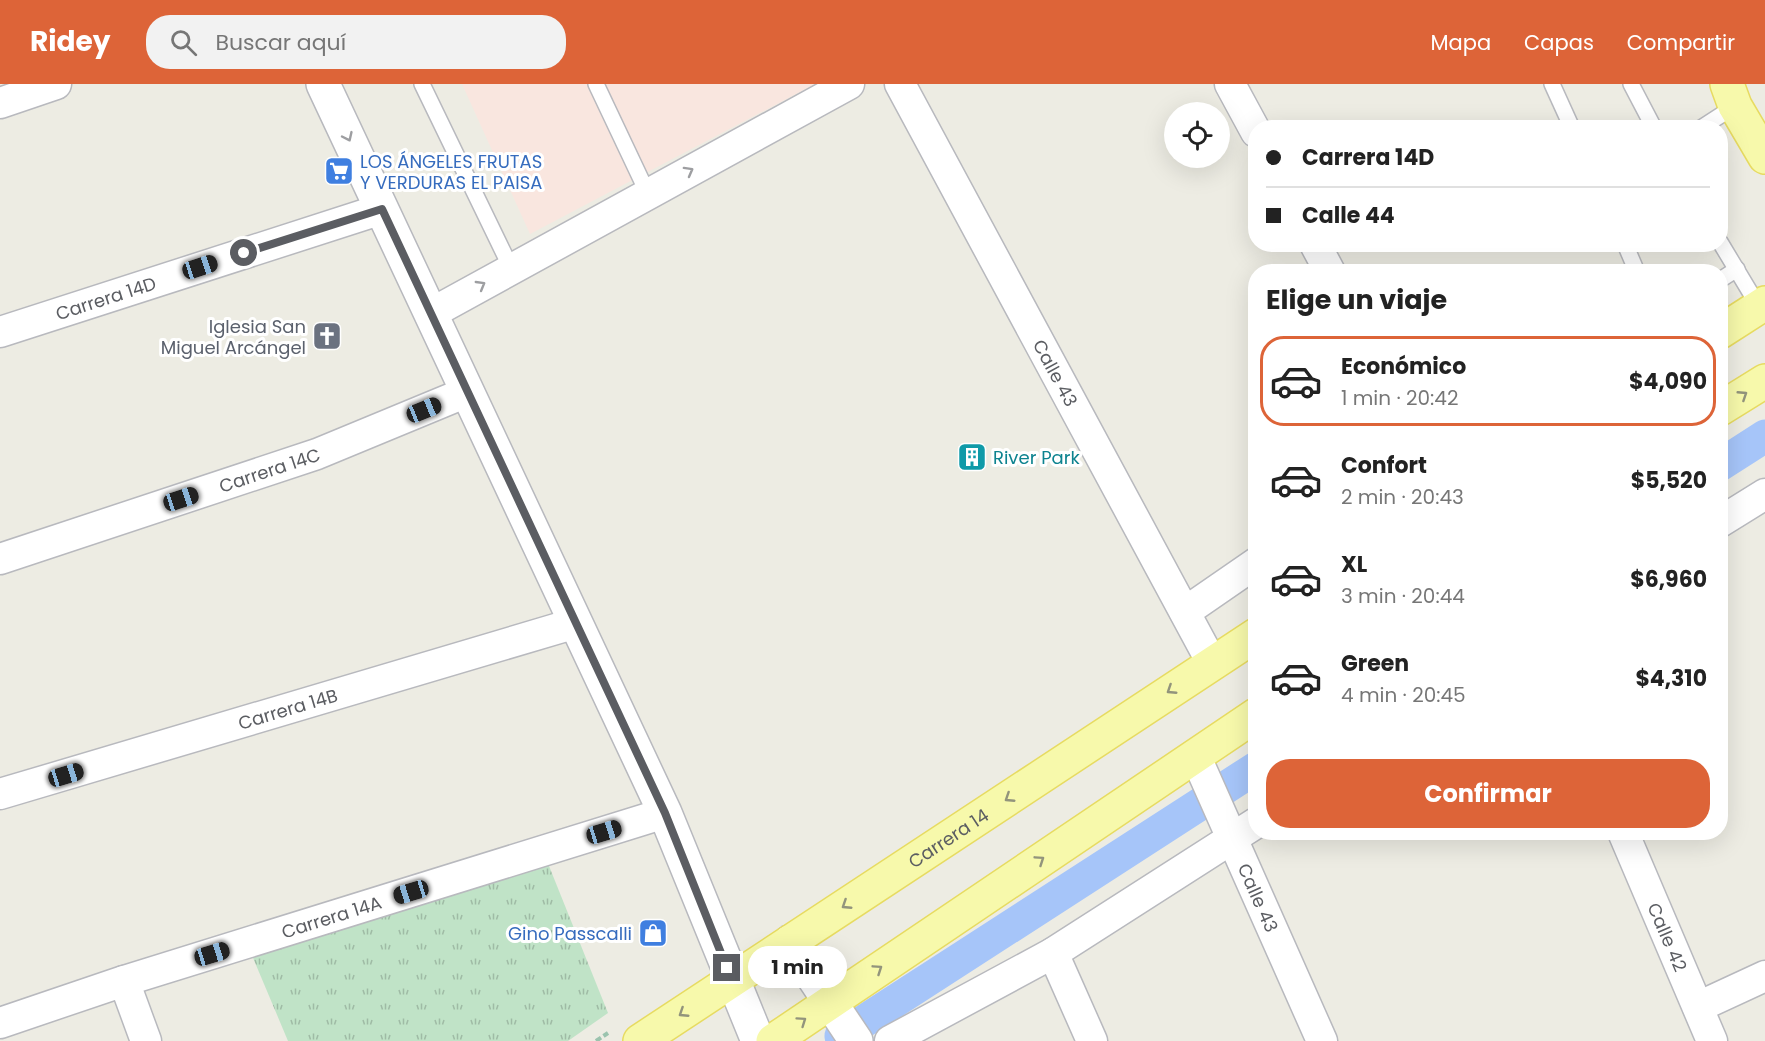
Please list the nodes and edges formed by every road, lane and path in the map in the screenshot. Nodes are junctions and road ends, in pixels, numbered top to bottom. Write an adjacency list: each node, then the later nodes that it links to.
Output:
1 (322, 84): 18 (street, one-way to 18)
2 (422, 84): 20 (lane)
3 (596, 84): 17 (lane)
4 (849, 84): 17 (street, one-way to 4)
5 (900, 84): 34 (street, Calle 43)
6 (1230, 84): 12 (street)
7 (1552, 84): 13 (lane)
8 (1631, 84): 14 (lane)
9 (49, 85): 11 (street)
10 (1731, 95): 15 (lane); 16 (main road)
11 (0, 103)
12 (1250, 120)
13 (1568, 120)
14 (1650, 120)
15 (1708, 120)
16 (1765, 157)
17 (648, 194): 20 (street)
18 (382, 209): 24 (street); 26 (street, Carrera 14D)
19 (1726, 252): 21 (lane)
20 (511, 268): 24 (street, one-way to 20)
21 (1737, 269): 22 (lane); 23 (lane)
22 (1728, 275)
23 (1762, 305): 25 (main road)
24 (430, 314): 28 (street)
25 (1728, 327)
26 (0, 332)
27 (1765, 381): 29 (main road, one-way to 27)
28 (467, 392): 32 (street, Carrera 14C); 35 (street)
29 (1728, 404)
30 (1765, 494): 31 (street)
31 (1728, 517)
32 (0, 560)
33 (1248, 569): 34 (street)
34 (1185, 612): 37 (street, Calle 43)
35 (576, 623): 40 (street, Carrera 14B); 41 (street)
36 (1248, 640): 37 (main road, Carrera 14)
37 (1212, 663): 44 (main road, Carrera 14, one-way to 44)
38 (1248, 722): 39 (main road)
39 (1199, 765): 42 (street, Calle 43); 51 (main road, one-way to 39)
40 (0, 794)
41 (665, 813): 47 (street, Carrera 14A); 48 (street)
42 (1236, 826): 45 (street); 58 (street, Calle 43)
43 (1626, 840): 49 (street, Calle 42)
44 (790, 942): 48 (main road, Carrera 14); 51 (street)
45 (1053, 953): 56 (street); 57 (street)
46 (1765, 976): 49 (street)
47 (124, 981): 50 (street, Carrera 14A); 52 (street)
48 (732, 981): 53 (main road, Carrera 14, one-way to 53); 54 (street)
49 (1698, 1007): 59 (street, Calle 42)
50 (0, 1023)
51 (847, 1027): 55 (main road, one-way to 51)
52 (147, 1041)
53 (640, 1041)
54 (758, 1041)
55 (773, 1041)
56 (890, 1041)
57 (1092, 1041)
58 (1322, 1041)
59 (1712, 1041)

